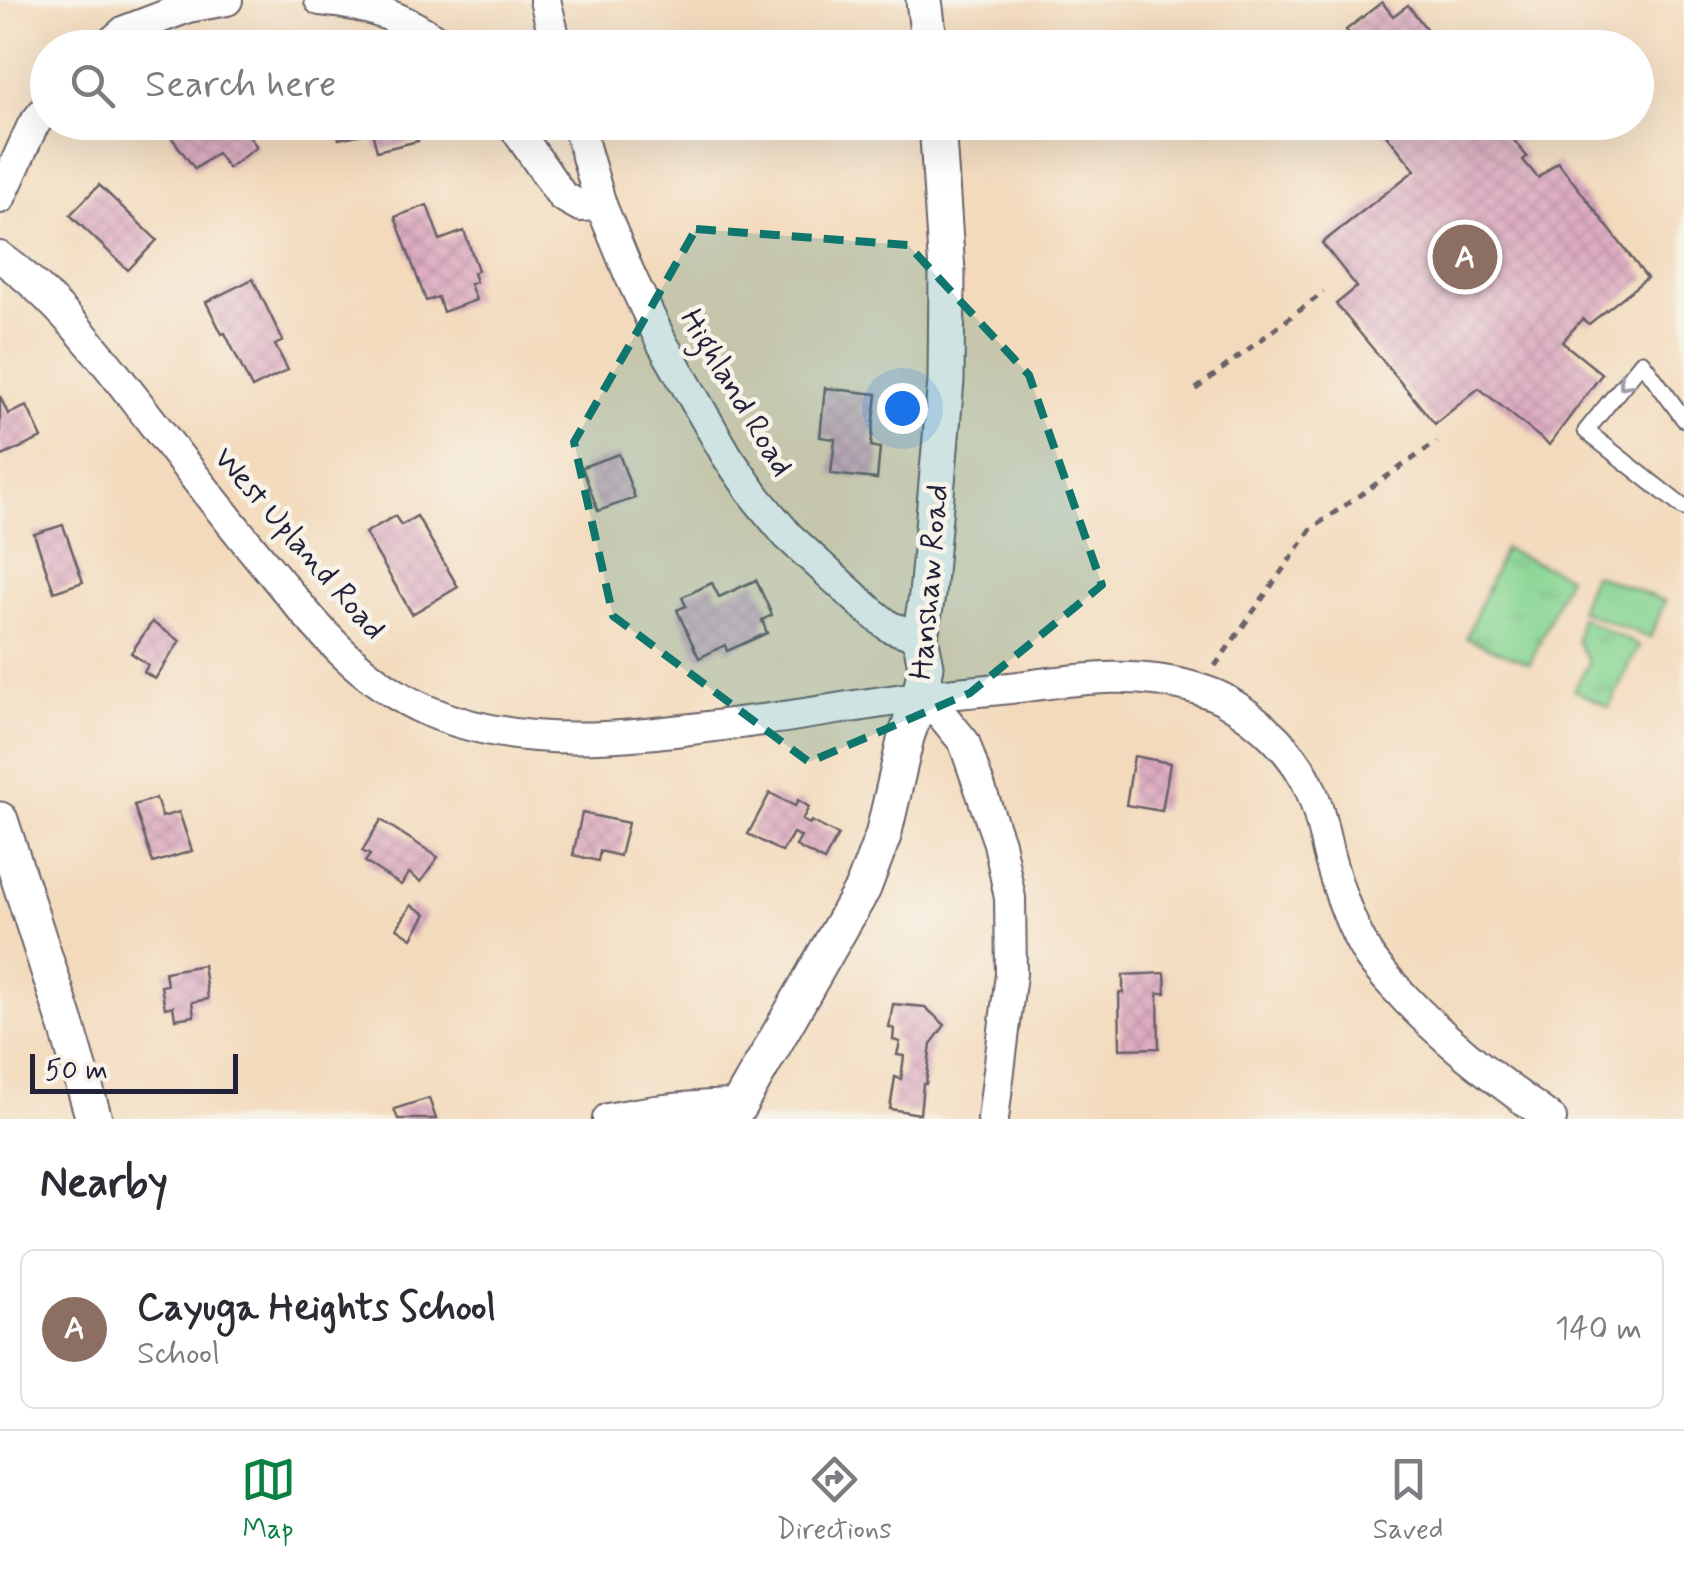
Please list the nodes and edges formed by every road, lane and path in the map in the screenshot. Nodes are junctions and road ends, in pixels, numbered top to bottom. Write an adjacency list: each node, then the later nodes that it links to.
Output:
1 (146, 0): 6 (street)
2 (227, 0): 7 (street)
3 (320, 0): 8 (street)
4 (545, 0): 9 (street)
5 (924, 0): 10 (street)
6 (122, 30)
7 (136, 30)
8 (420, 30)
9 (552, 30)
10 (928, 30)
11 (30, 131): 15 (street)
12 (523, 140): 16 (street)
13 (582, 140): 16 (street, Highland Road)
14 (938, 140): 23 (street, Hanshaw Road)
15 (0, 198)
16 (601, 205): 23 (street, Highland Road)
17 (0, 258): 25 (street, West Upland Road)
18 (1324, 292): 19 (path)
19 (1196, 388)
20 (1684, 419): 22 (lane, one-way to 22)
21 (1437, 442): 24 (path)
22 (1684, 508)
23 (920, 637): 25 (street, Hanshaw Road)
24 (1215, 666)
25 (920, 697): 27 (street, Hanshaw Road); 30 (street); 31 (street, West Upland Road)
26 (0, 820): 28 (street)
27 (734, 1112): 29 (street)
28 (94, 1119)
29 (608, 1119)
30 (994, 1119)
31 (1551, 1119)

